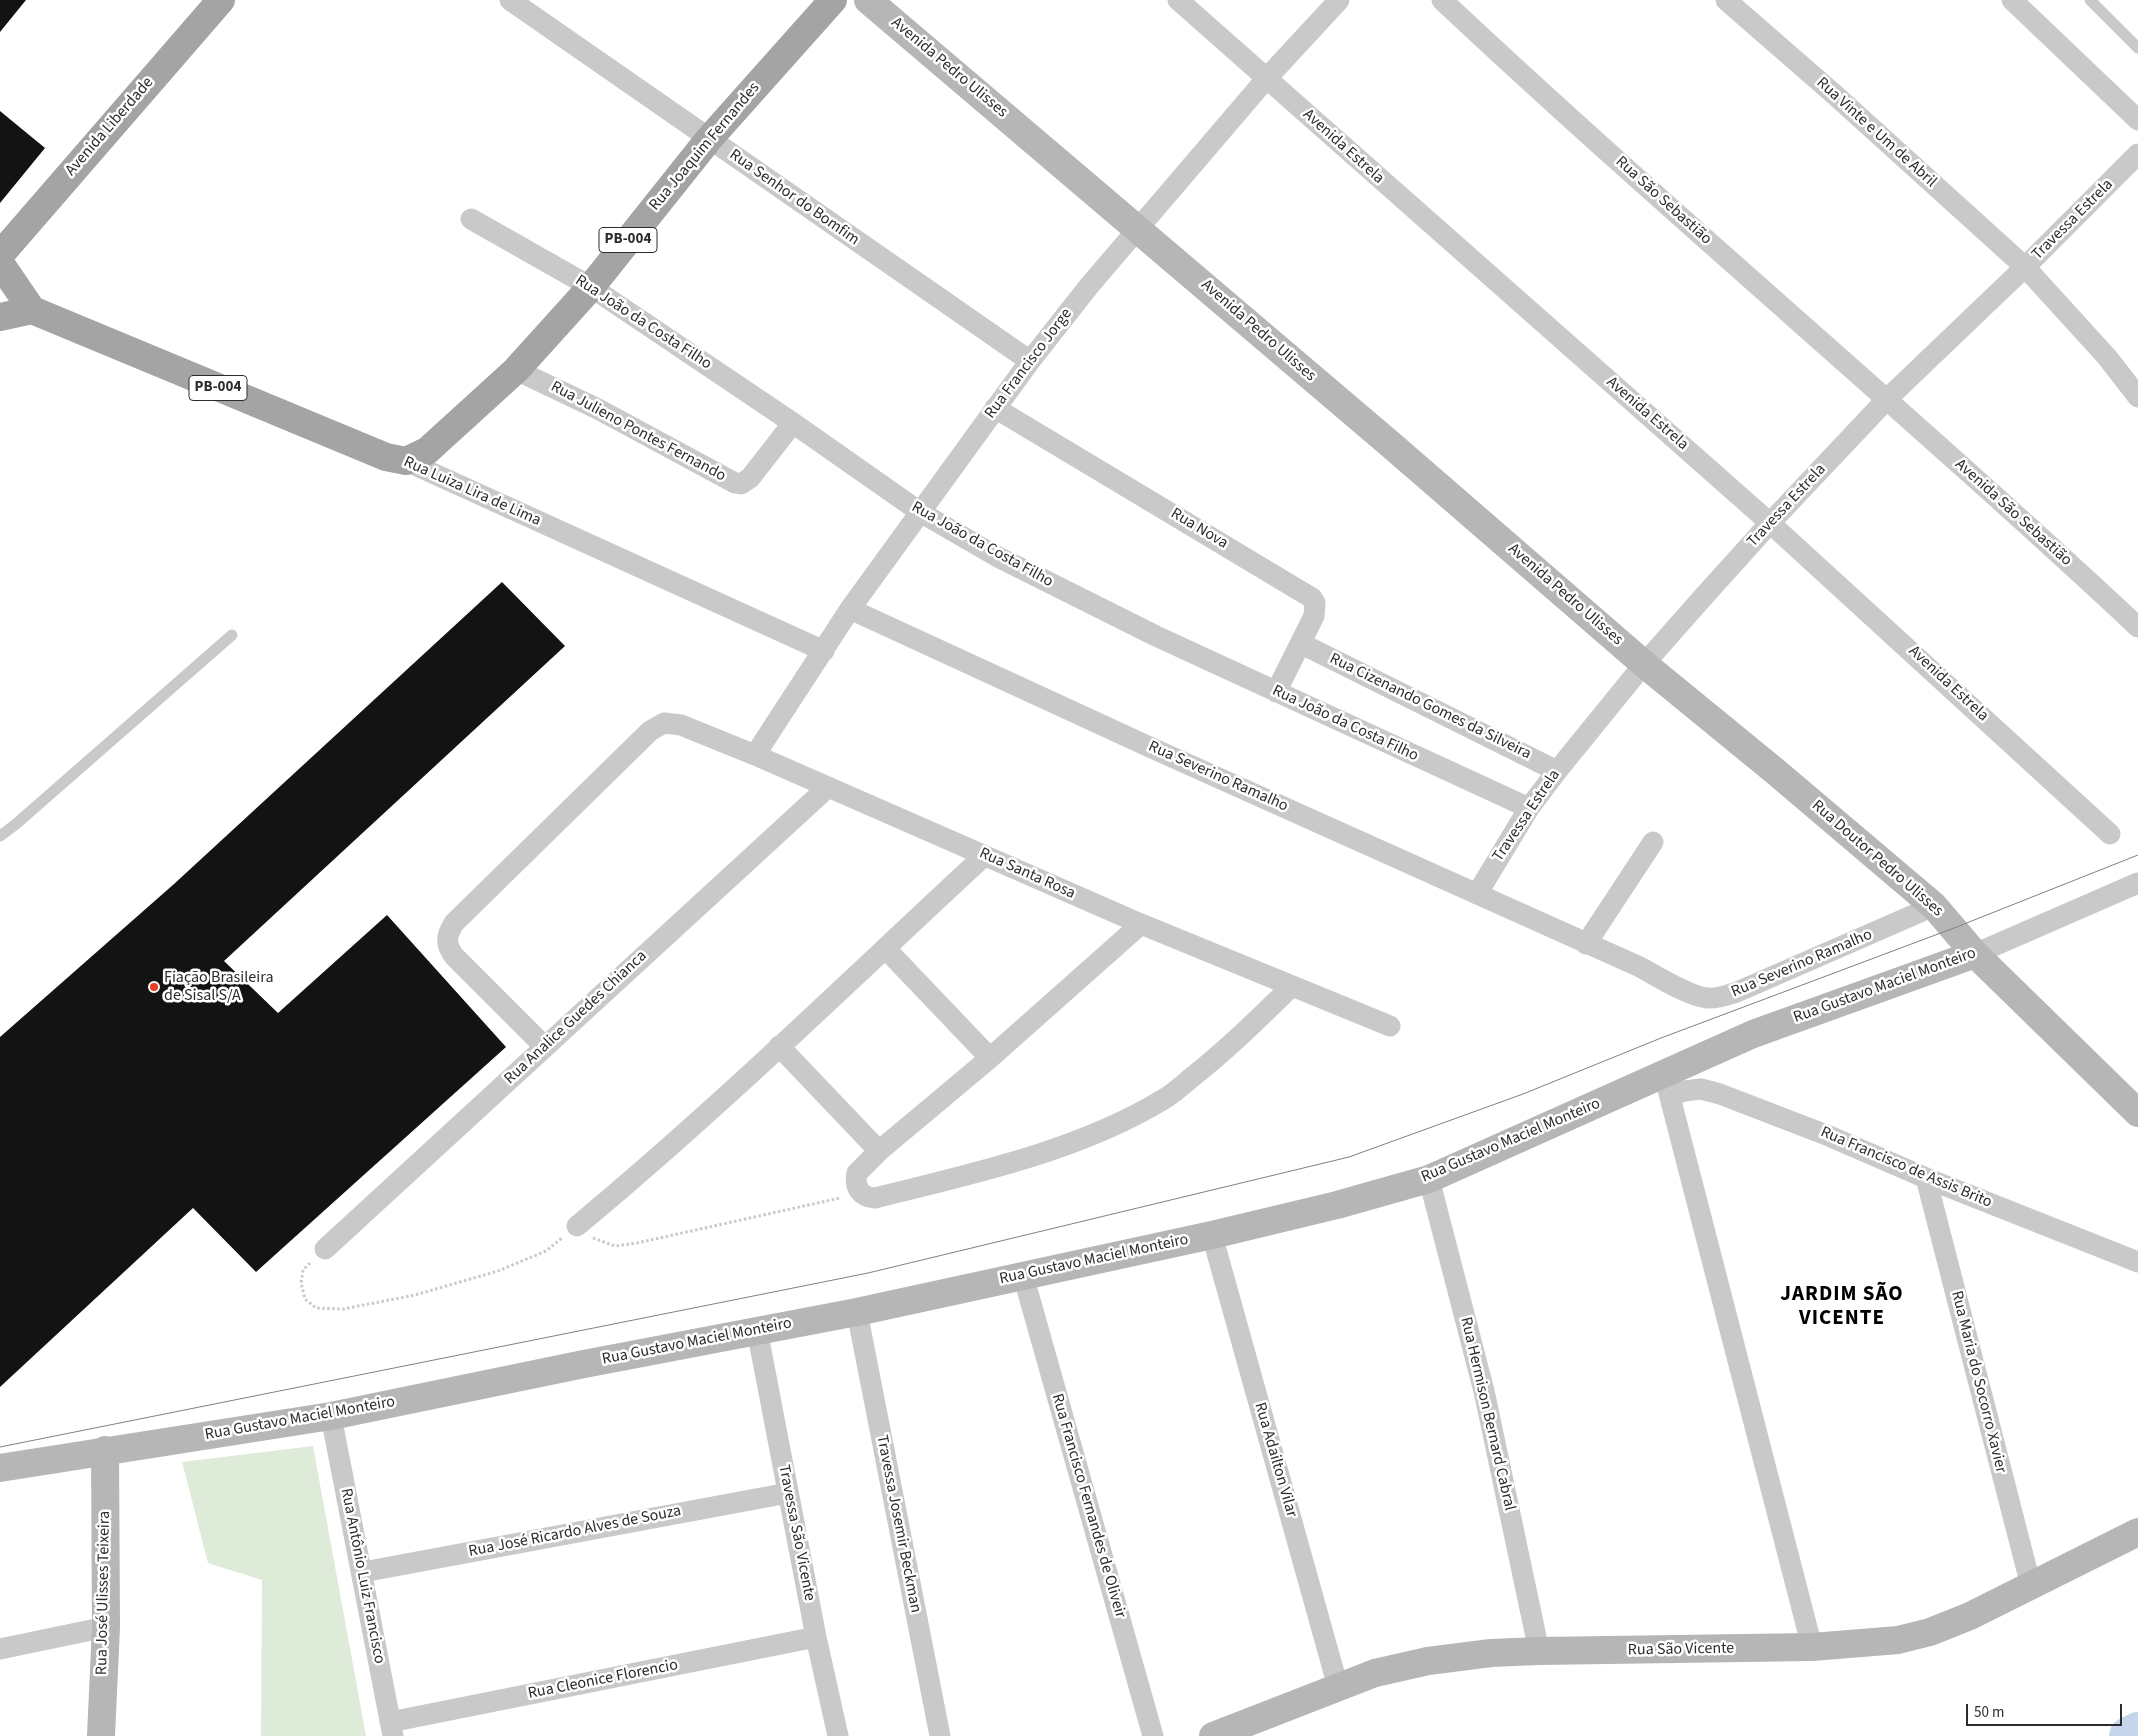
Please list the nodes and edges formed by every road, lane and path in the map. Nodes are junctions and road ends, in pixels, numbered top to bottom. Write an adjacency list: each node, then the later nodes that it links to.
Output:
1 (221, 0): 18 (main road, Avenida Liberdade)
2 (510, 0): 14 (street, Rua Senhor do Bomfim)
3 (833, 0): 14 (main road, Rua Joaquim Fernandes / PB-004)
4 (868, 0): 17 (street, Avenida Pedro Ulisses)
5 (1178, 0): 12 (street, Avenida Estrela)
6 (1339, 0): 12 (street, Rua Francisco Jorge)
7 (1442, 0): 27 (street, Rua São Sebastião)
8 (1726, 0): 20 (street, Rua Vinte e Um de Abril)
9 (2012, 0): 13 (street)
10 (2090, 0): 11 (lane)
11 (2138, 48)
12 (1266, 79): 17 (street, Rua Francisco Jorge); 32 (street, Avenida Estrela)
13 (2138, 120)
14 (708, 139): 21 (main road, Rua Joaquim Fernandes / PB-004); 24 (street, Rua Senhor do Bomfim)
15 (2138, 154): 20 (street, Travessa Estrela)
16 (470, 219): 21 (street, Rua João da Costa Filho)
17 (1138, 229): 24 (street, Rua Francisco Jorge); 38 (street, Avenida Pedro Ulisses)
18 (0, 255)
19 (0, 263): 22 (main road)
20 (2025, 267): 26 (street, Rua Vinte e Um de Abril); 27 (street, Travessa Estrela)
21 (591, 287): 25 (main road, Rua Joaquim Fernandes / PB-004); 29 (street, Rua João da Costa Filho)
22 (32, 310): 23 (main road); 30 (main road, Rua Luiza Lira de Lima / PB-004)
23 (0, 317)
24 (1030, 361): 28 (street, Rua Francisco Jorge)
25 (516, 370): 29 (street, Rua Julieno Pontes Fernando); 30 (main road, Rua Joaquim Fernandes / PB-004)
26 (2138, 397)
27 (1888, 399): 32 (street, Travessa Estrela); 34 (street, Avenida São Sebastião)
28 (995, 408): 31 (street, Rua Francisco Jorge); 36 (street, Rua Nova)
29 (793, 423): 31 (street, Rua João da Costa Filho)
30 (406, 461): 37 (street, Rua Luiza Lira de Lima)
31 (920, 512): 33 (street, Rua Francisco Jorge); 39 (street, Rua João da Costa Filho)
32 (1770, 523): 38 (street, Travessa Estrela); 44 (street, Avenida Estrela)
33 (850, 609): 37 (street, Rua Francisco Jorge); 49 (street, Rua Severino Ramalho)
34 (2138, 627)
35 (232, 635): 45 (lane)
36 (1302, 644): 39 (street, Rua Nova); 41 (street, Rua Cizenando Gomes da Silveira)
37 (824, 651): 40 (street, Rua Francisco Jorge)
38 (1644, 664): 41 (street, Travessa Estrela); 50 (street, Rua Doutor Pedro Ulisses)
39 (1276, 692): 43 (street, Rua João da Costa Filho)
40 (756, 755): 42 (street, Rua Santa Rosa); 57 (street, Rua Santa Rosa)
41 (1557, 770): 43 (street, Travessa Estrela)
42 (828, 788): 47 (street, Rua Santa Rosa); 57 (street, Rua Analice Guedes Chianca)
43 (1529, 808): 49 (street, Travessa Estrela)
44 (2110, 834)
45 (0, 836)
46 (1654, 842): 52 (street)
47 (984, 856): 51 (street, Rua Santa Rosa); 53 (street)
48 (2138, 883): 54 (street, Rua Gustavo Maciel Monteiro)
49 (1477, 894): 52 (street, Rua Severino Ramalho)
50 (1934, 906): 52 (street, Rua Severino Ramalho); 54 (street, Rua Doutor Pedro Ulisses)
51 (1141, 924): 55 (street, Rua Santa Rosa); 59 (street)
52 (1586, 944)
53 (885, 948): 58 (street); 59 (street)
54 (1975, 954): 60 (street, Rua Gustavo Maciel Monteiro); 61 (street, Rua Doutor Pedro Ulisses)
55 (1292, 986): 56 (street, Rua Santa Rosa); 65 (street)
56 (1390, 1026)
57 (544, 1046): 68 (street, Rua Analice Guedes Chianca)
58 (779, 1046): 62 (street); 66 (street)
59 (990, 1058): 62 (street)
60 (1668, 1085): 63 (street, Rua Francisco de Assis Brito); 64 (street, Rua Gustavo Maciel Monteiro); 82 (street)
61 (2138, 1113)
62 (879, 1151): 65 (street)
63 (1926, 1178): 69 (street, Rua Francisco de Assis Brito); 79 (street, Rua Maria do Socorro Xavier)
64 (1429, 1179): 67 (street, Rua Gustavo Maciel Monteiro); 84 (street, Rua Hermison Bernard Cabral)
65 (860, 1193): 66 (path)
66 (577, 1226): 68 (path)
67 (1212, 1235): 70 (street, Rua Gustavo Maciel Monteiro); 85 (street, Rua Adailton Vilar)
68 (325, 1249)
69 (2138, 1262)
70 (1023, 1275): 71 (street, Rua Gustavo Maciel Monteiro); 90 (street, Rua Francisco Fernandes de Oliveir)
71 (857, 1312): 72 (street, Rua Gustavo Maciel Monteiro); 89 (street, Travessa Josemir Beckman)
72 (757, 1330): 73 (street, Rua Gustavo Maciel Monteiro); 76 (street, Travessa São Vicente)
73 (331, 1416): 74 (street, Rua Gustavo Maciel Monteiro); 78 (street, Rua Antônio Luiz Francisco)
74 (105, 1450): 75 (street, Rua Gustavo Maciel Monteiro); 80 (street, Rua José Ulisses Teixeira)
75 (0, 1468)
76 (788, 1492): 78 (street, Rua José Ricardo Alves de Souza); 81 (street, Travessa São Vicente)
77 (2138, 1532): 79 (street, Rua São Vicente)
78 (363, 1572): 86 (street, Rua Antônio Luiz Francisco)
79 (2031, 1586): 82 (street, Rua São Vicente)
80 (106, 1627): 83 (street); 87 (street, Rua José Ulisses Teixeira)
81 (816, 1637): 86 (street, Rua Cleonice Florencio); 88 (street, Travessa São Vicente)
82 (1812, 1647): 84 (street, Rua São Vicente)
83 (0, 1649)
84 (1539, 1651): 85 (street, Rua São Vicente)
85 (1338, 1687): 91 (street, Rua São Vicente)
86 (391, 1729)
87 (100, 1736)
88 (838, 1736)
89 (940, 1736)
90 (1153, 1736)
91 (1213, 1736)

